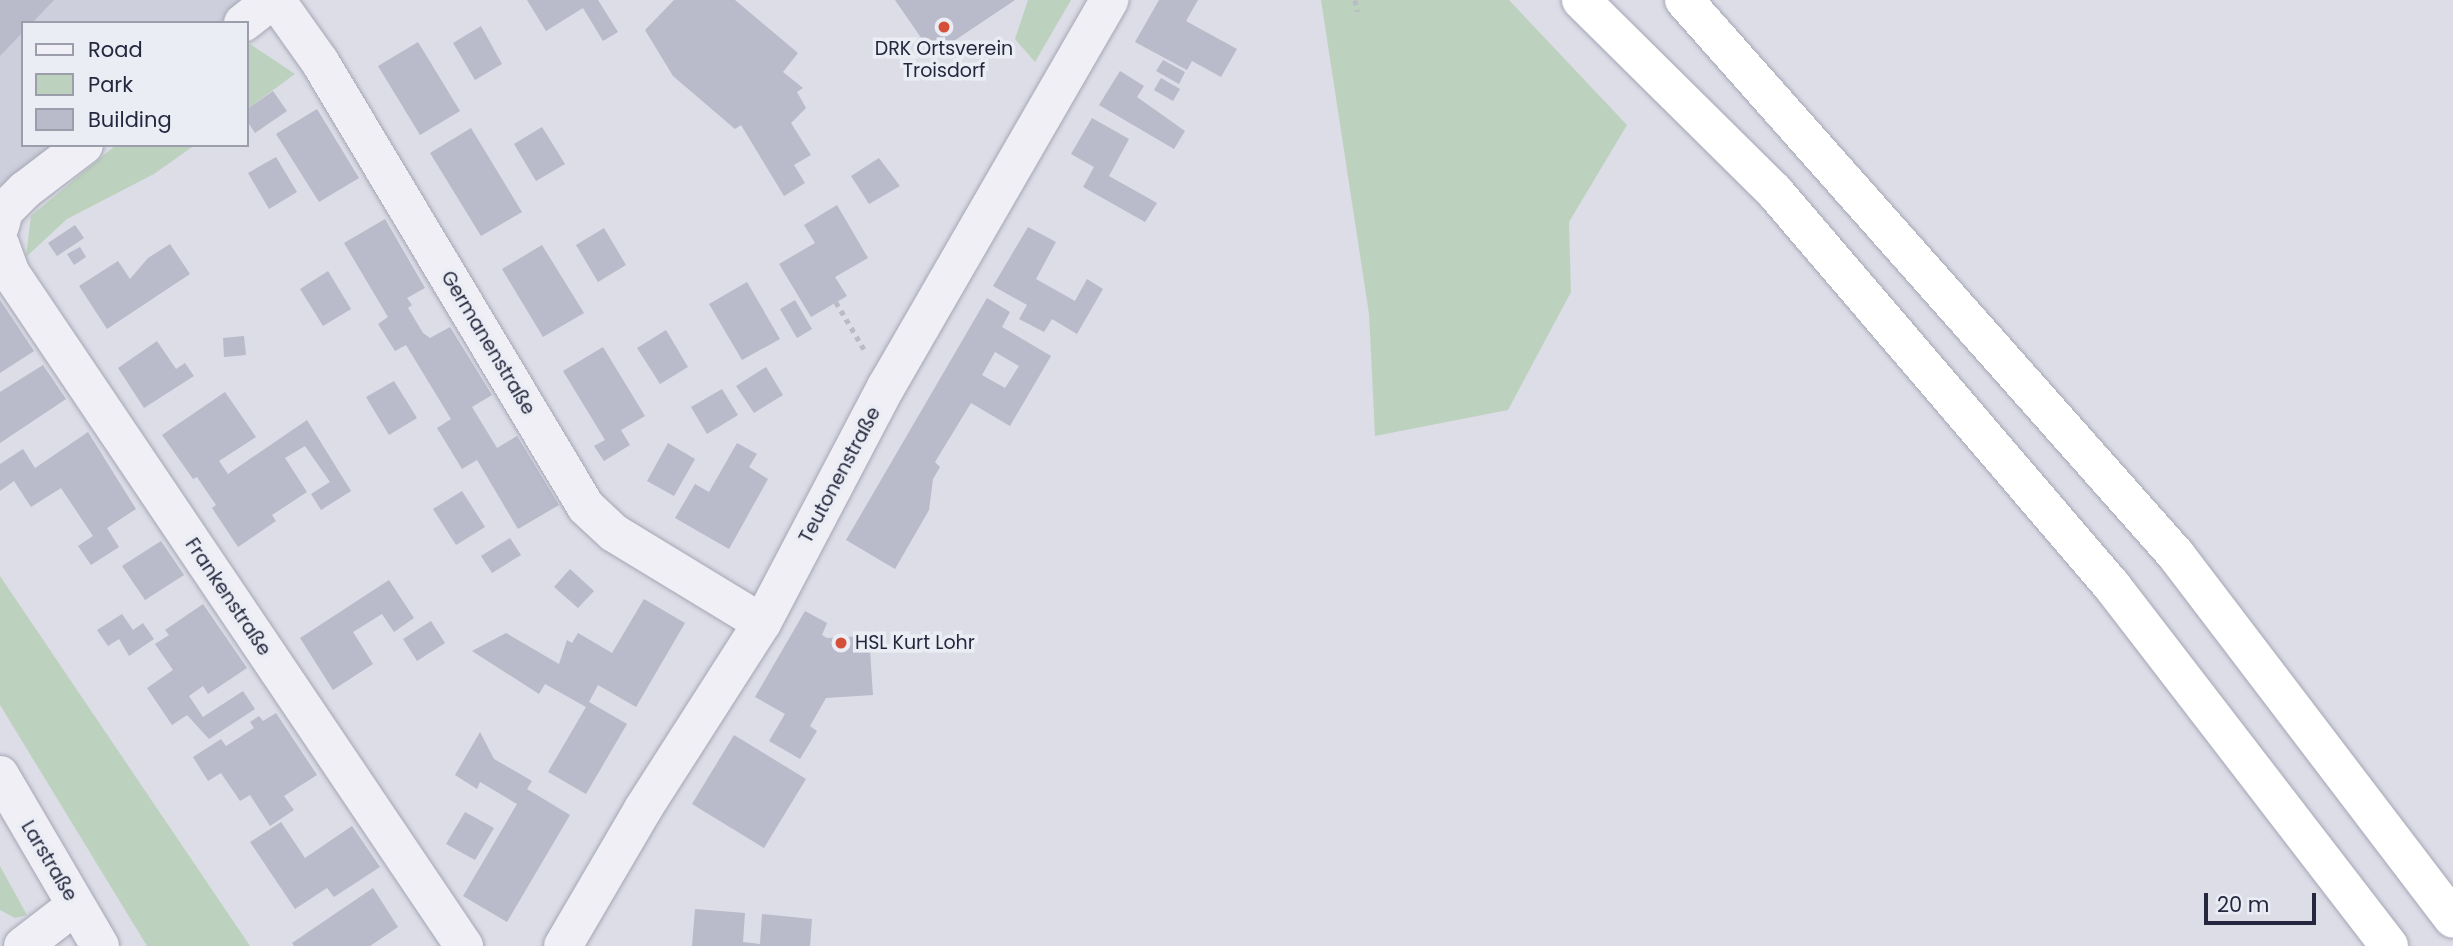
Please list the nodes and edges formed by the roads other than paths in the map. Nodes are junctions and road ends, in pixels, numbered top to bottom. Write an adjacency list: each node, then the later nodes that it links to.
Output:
1 (274, 0): 5 (street); 9 (street, Germanenstraße)
2 (1109, 0): 9 (street, Teutonenstraße)
3 (1581, 0): 18 (highway)
4 (1684, 0): 13 (highway)
5 (246, 21)
6 (81, 147): 7 (street)
7 (0, 226)
8 (0, 244): 16 (street, Frankenstraße)
9 (762, 623): 17 (street, Teutonenstraße)
10 (0, 775): 11 (street, Larstraße)
11 (10, 817): 12 (street, Larstraße)
12 (75, 906): 14 (street); 15 (street, Larstraße)
13 (2453, 918)
14 (23, 946)
15 (100, 946)
16 (464, 946)
17 (563, 946)
18 (2389, 946)

